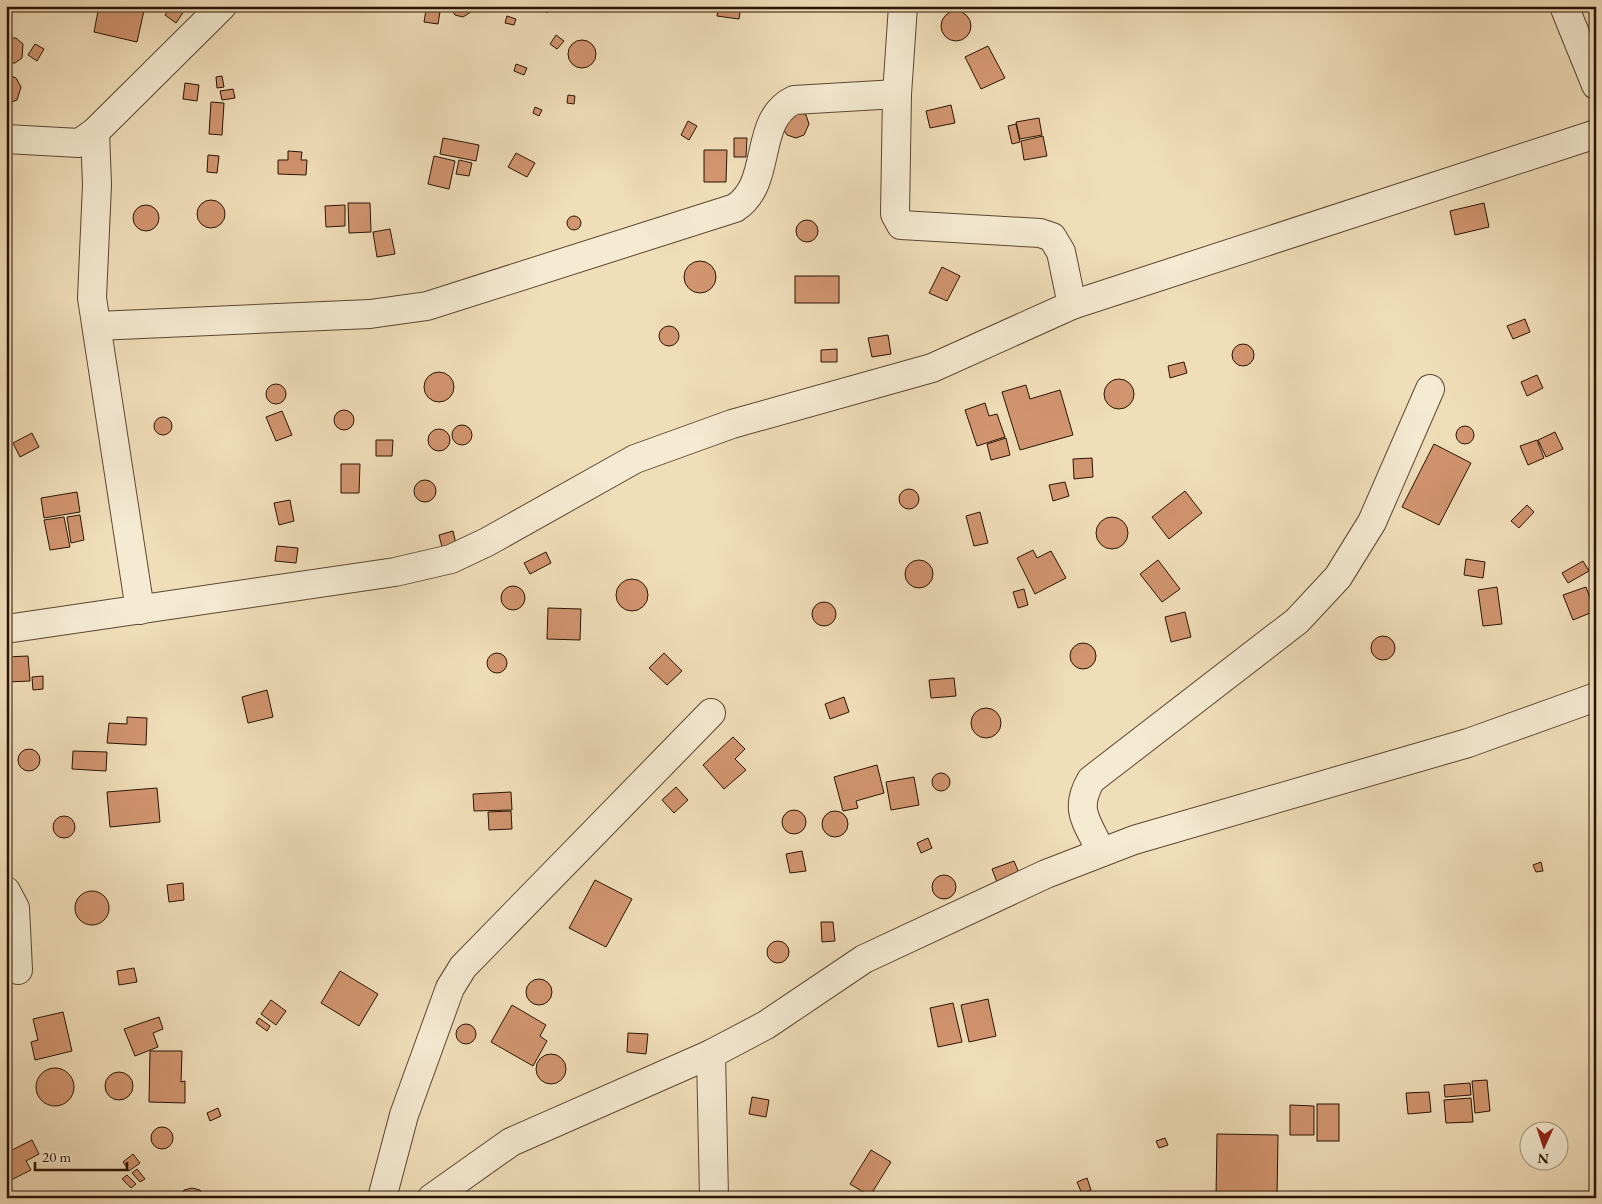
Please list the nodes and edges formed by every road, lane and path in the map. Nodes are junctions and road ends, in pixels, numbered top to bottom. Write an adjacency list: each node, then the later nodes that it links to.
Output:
1 (222, 6): 6 (street)
2 (903, 6): 5 (street)
3 (1564, 6): 4 (street)
4 (1596, 86)
5 (898, 94): 9 (street); 10 (street)
6 (95, 132): 8 (street); 10 (street)
7 (1596, 134): 9 (street)
8 (6, 140)
9 (1072, 305): 12 (street)
10 (98, 326): 12 (street)
11 (1430, 389): 16 (street)
12 (140, 610): 13 (street)
13 (6, 629)
14 (1596, 697): 16 (street)
15 (711, 713): 20 (street)
16 (1101, 852): 19 (street)
17 (6, 891): 18 (street)
18 (18, 970)
19 (710, 1054): 21 (street); 22 (street)
20 (382, 1198)
21 (432, 1198)
22 (714, 1198)

